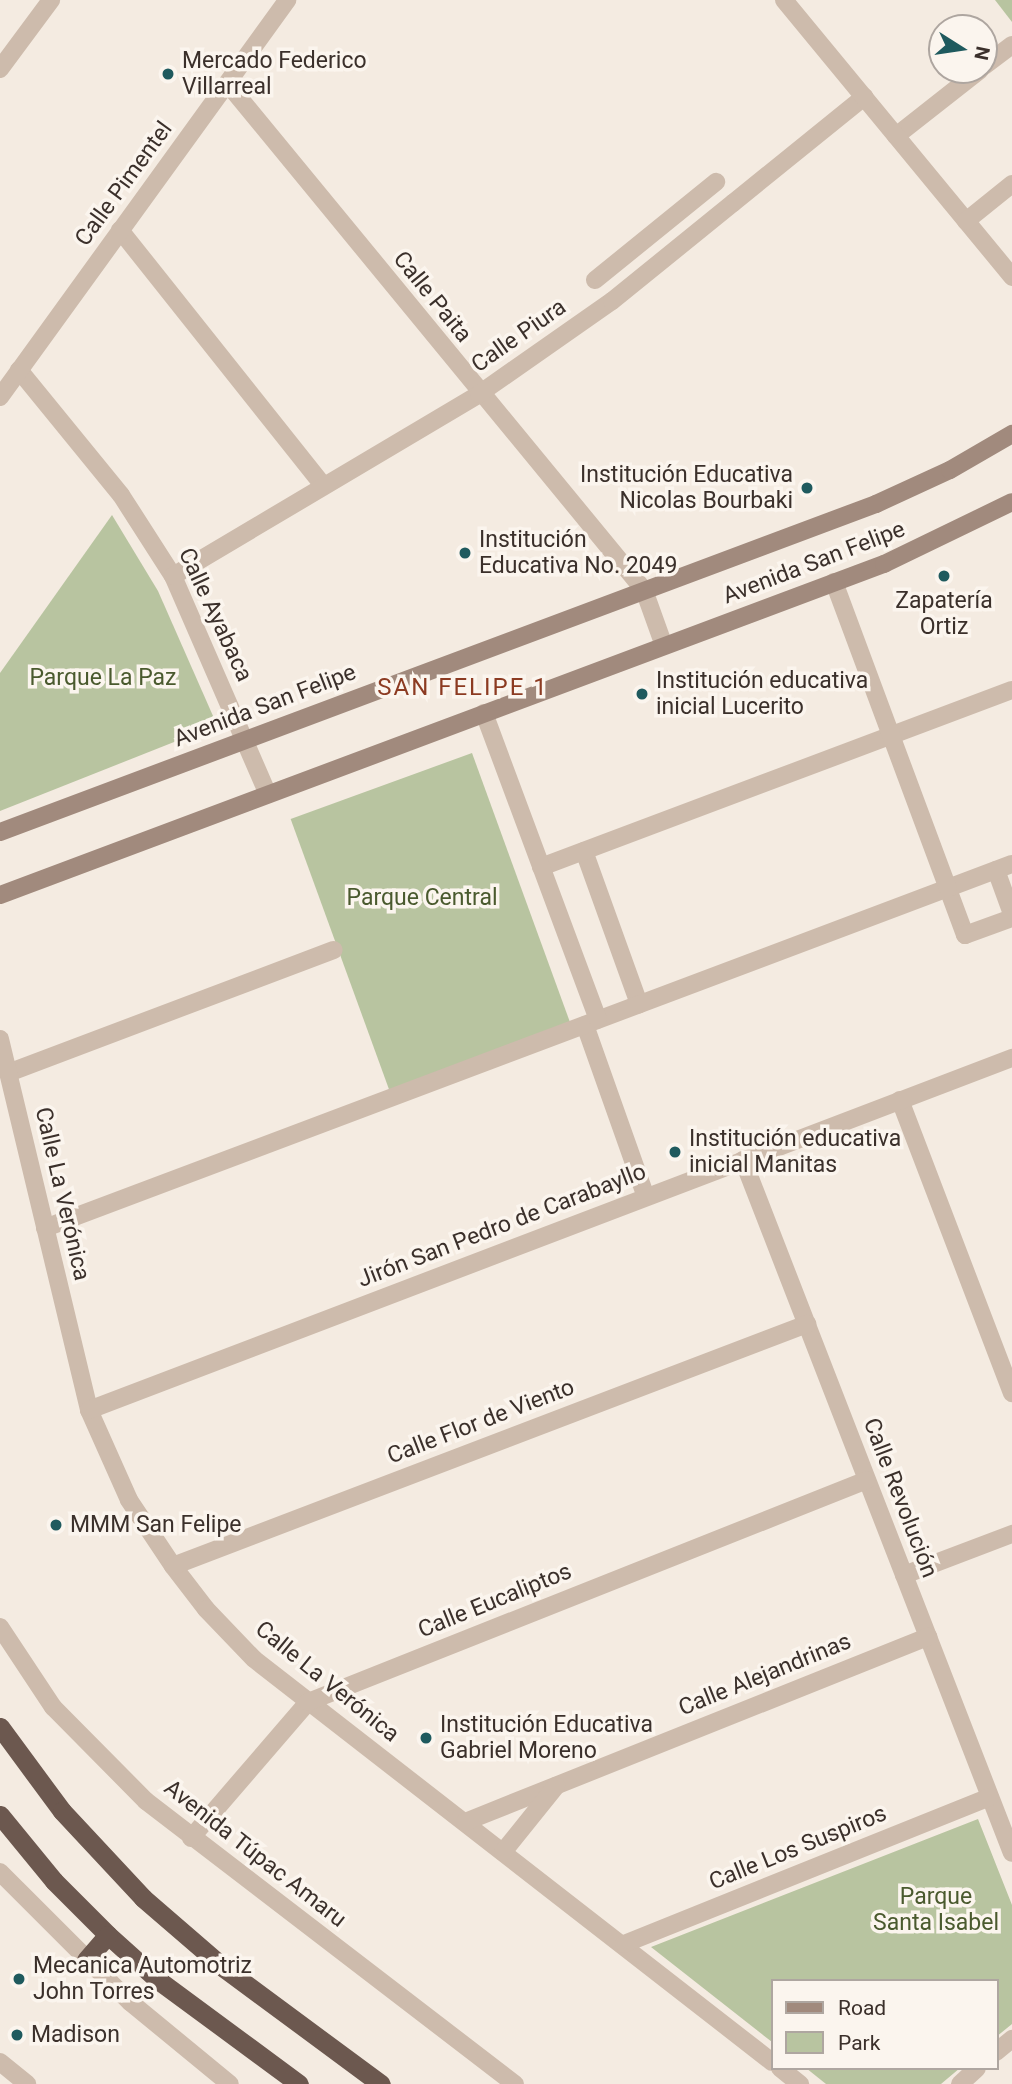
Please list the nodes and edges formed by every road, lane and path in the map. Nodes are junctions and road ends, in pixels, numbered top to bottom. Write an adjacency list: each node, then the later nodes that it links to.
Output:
1 (51, 0): 6 (street)
2 (288, 0): 7 (street, Calle Pimentel)
3 (784, 0): 9 (street)
4 (1012, 44): 5 (street)
5 (998, 55)
6 (0, 69)
7 (228, 84): 14 (street, Calle Pimentel); 18 (street, Calle Paita)
8 (961, 84): 10 (street)
9 (864, 97): 10 (street); 18 (street, Calle Piura)
10 (896, 136): 13 (street)
11 (716, 182): 16 (street)
12 (1012, 184): 13 (street)
13 (966, 221): 15 (street)
14 (120, 230): 17 (street, Calle Pimentel); 21 (street)
15 (1012, 276)
16 (595, 280)
17 (19, 370): 19 (street, Calle Pimentel); 23 (street, Calle Ayabaca)
18 (479, 394): 21 (street, Calle Piura); 25 (street, Calle Paita)
19 (0, 397)
20 (1012, 434): 25 (main road, Avenida San Felipe)
21 (324, 485): 23 (street, Calle Piura)
22 (1012, 502): 24 (main road, Avenida San Felipe)
23 (173, 576): 30 (street, Calle Ayabaca)
24 (834, 582): 26 (main road, Avenida San Felipe); 29 (street)
25 (644, 590): 26 (street, Calle Paita); 30 (main road, Avenida San Felipe)
26 (664, 646): 28 (main road, Avenida San Felipe)
27 (1012, 690): 29 (street)
28 (484, 713): 31 (main road, Avenida San Felipe); 34 (street)
29 (892, 738): 33 (street); 36 (street)
30 (245, 740): 31 (street, Calle Ayabaca); 32 (main road, Avenida San Felipe)
31 (268, 794): 37 (main road, Avenida San Felipe)
32 (0, 832)
33 (584, 851): 34 (street); 40 (street)
34 (541, 867): 41 (street)
35 (1004, 867): 36 (street); 38 (street)
36 (948, 889): 38 (street); 40 (street)
37 (0, 895)
38 (1012, 916)
39 (334, 950): 44 (street)
40 (639, 1004): 41 (street)
41 (591, 1023): 47 (street); 48 (street)
42 (0, 1039): 44 (street, Calle La Verónica)
43 (1012, 1058): 45 (street, Jirón San Pedro de Carabayllo)
44 (8, 1073): 48 (street, Calle La Verónica)
45 (900, 1100): 46 (street, Jirón San Pedro de Carabayllo); 50 (street)
46 (743, 1160): 47 (street, Jirón San Pedro de Carabayllo); 49 (street, Calle Revolución)
47 (646, 1197): 51 (street, Jirón San Pedro de Carabayllo)
48 (45, 1228): 51 (street, Calle La Verónica)
49 (807, 1324): 52 (street, Calle Revolución); 54 (street, Calle Flor de Viento)
50 (1012, 1393)
51 (89, 1410): 54 (street, Calle La Verónica)
52 (867, 1480): 55 (street, Calle Revolución); 58 (street, Calle Eucaliptos)
53 (1012, 1534): 55 (street)
54 (173, 1566): 58 (street, Calle La Verónica)
55 (904, 1574): 57 (street, Calle Revolución)
56 (0, 1627): 64 (street, Avenida Túpac Amaru)
57 (928, 1637): 60 (street, Calle Alejandrinas); 61 (street, Calle Revolución)
58 (308, 1702): 63 (street, Calle La Verónica); 64 (street, Calle Eucaliptos)
59 (0, 1727): 80 (highway)
60 (559, 1783): 63 (street, Calle Alejandrinas); 65 (street)
61 (990, 1797): 66 (street, Calle Revolución); 69 (street, Calle Los Suspiros)
62 (0, 1815): 68 (highway)
63 (465, 1822): 65 (street, Calle La Verónica)
64 (191, 1838): 81 (street, Avenida Túpac Amaru)
65 (503, 1852): 69 (street, Calle La Verónica)
66 (1012, 1853)
67 (0, 1872): 70 (street)
68 (108, 1935): 70 (highway); 79 (highway)
69 (624, 1944): 73 (street, Calle La Verónica)
70 (86, 1960): 78 (street)
71 (1012, 2039): 72 (street)
72 (998, 2050)
73 (771, 2061)
74 (0, 2062): 77 (street)
75 (782, 2070): 82 (street)
76 (975, 2070): 83 (street)
77 (27, 2084)
78 (230, 2084)
79 (299, 2084)
80 (381, 2084)
81 (515, 2084)
82 (800, 2084)
83 (960, 2084)

